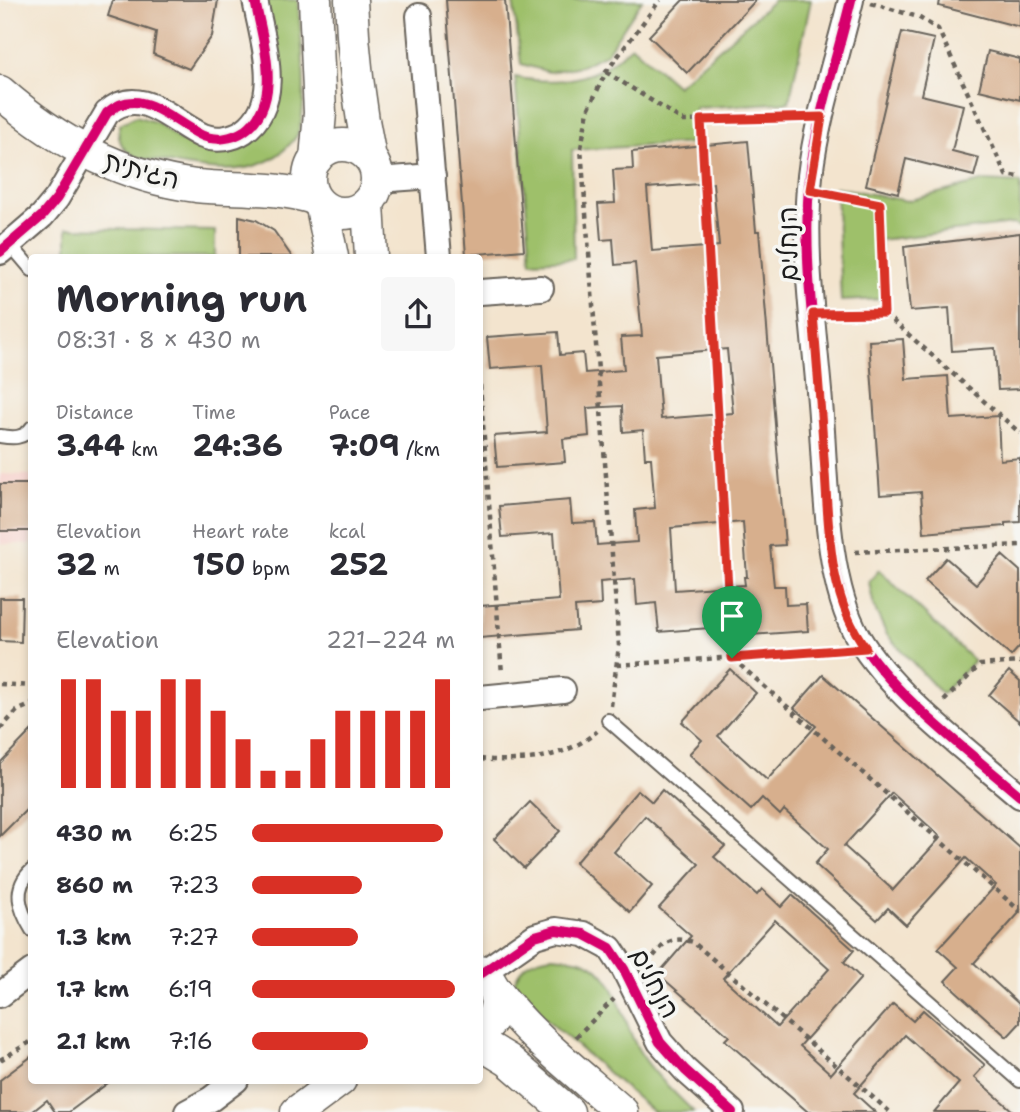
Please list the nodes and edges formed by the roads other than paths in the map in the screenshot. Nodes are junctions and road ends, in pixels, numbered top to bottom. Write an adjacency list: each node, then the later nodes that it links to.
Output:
1 (255, 0): 7 (street)
2 (316, 0): 10 (street)
3 (351, 0): 9 (street)
4 (851, 0): 23 (street, הנחלים)
5 (419, 16): 8 (street)
6 (0, 92): 7 (street, הגיתית)
7 (86, 152): 10 (street, הגיתית); 11 (street)
8 (433, 176): 9 (street); 14 (street)
9 (372, 180): 10 (street); 10 (street); 13 (street)
10 (316, 183): 12 (street)
11 (5, 248): 15 (lane)
12 (331, 254)
13 (371, 254)
14 (439, 254)
15 (28, 267)
16 (541, 288): 17 (street)
17 (483, 292)
18 (28, 432): 19 (lane)
19 (0, 436)
20 (564, 690): 21 (street)
21 (492, 697)
22 (608, 720): 31 (lane)
23 (1020, 796)
24 (28, 874): 25 (lane)
25 (28, 924)
26 (28, 974): 28 (street)
27 (486, 978): 29 (street); 37 (street); 38 (street, הנחלים)
28 (0, 995)
29 (483, 1029)
30 (483, 1045): 36 (street)
31 (1020, 1081)
32 (231, 1084): 34 (street)
33 (335, 1084): 35 (street)
34 (187, 1112)
35 (297, 1112)
36 (568, 1112)
37 (622, 1112)
38 (732, 1112)

